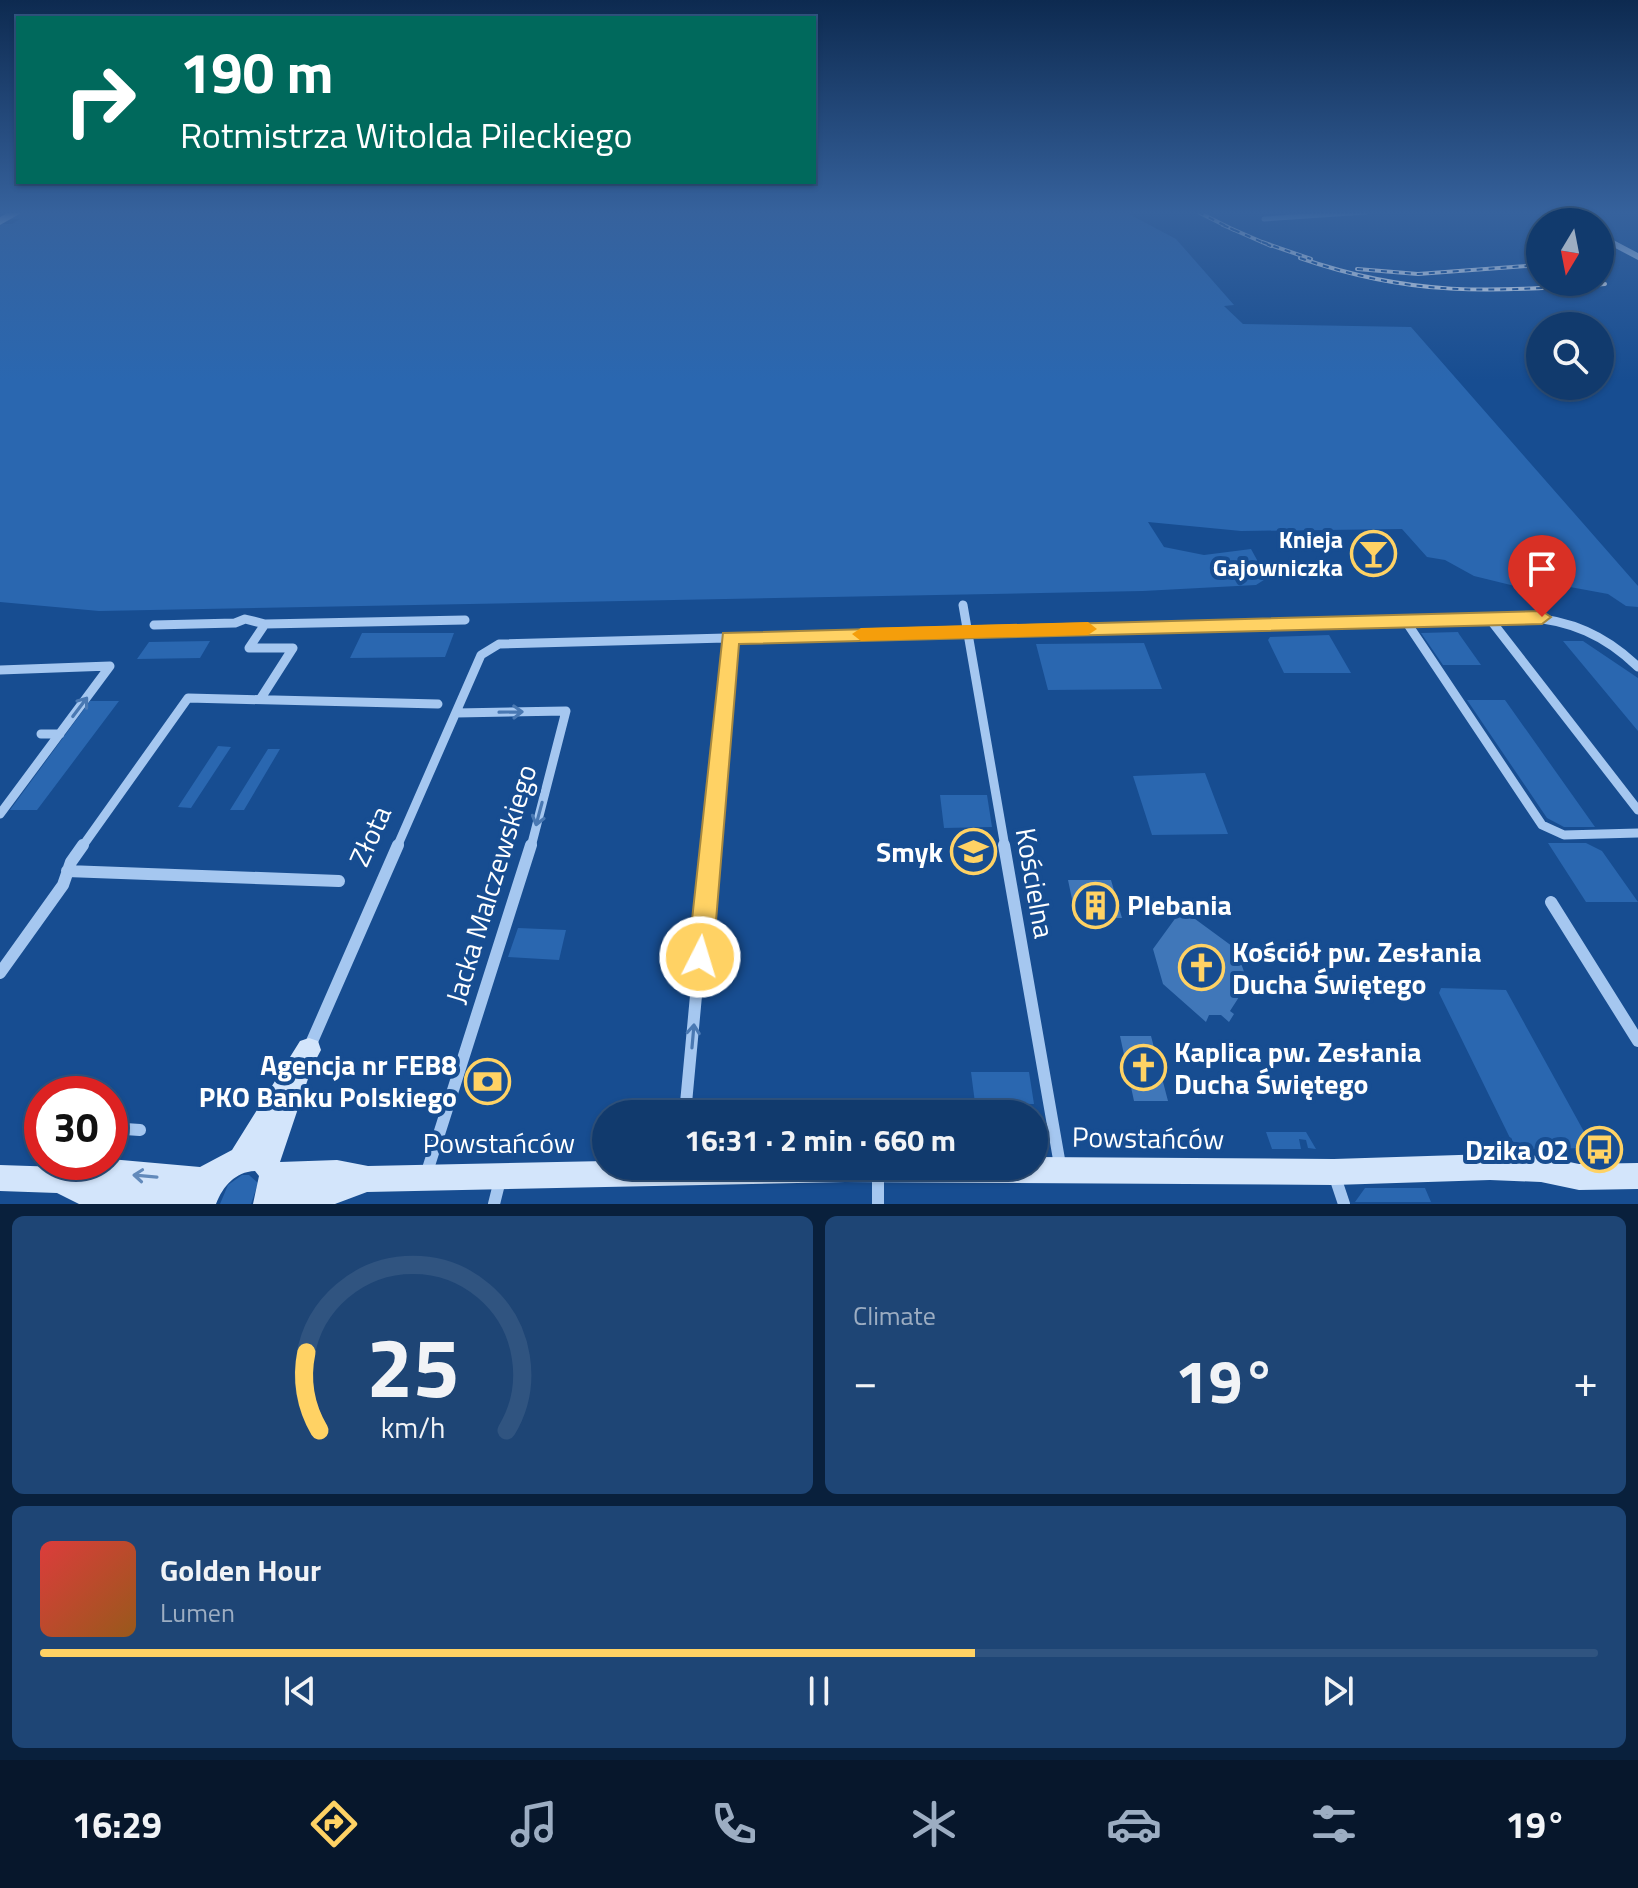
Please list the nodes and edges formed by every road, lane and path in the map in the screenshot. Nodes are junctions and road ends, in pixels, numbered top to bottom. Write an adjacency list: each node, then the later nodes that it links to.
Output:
1 (963, 605): 7 (street, Kościelna)
2 (1489, 618): 4 (street); 9 (street); 16 (street)
3 (465, 620): 5 (street)
4 (1405, 620): 7 (street); 18 (street)
5 (265, 624): 6 (street); 11 (street)
6 (154, 625)
7 (967, 632): 8 (street); 30 (street, Kościelna)
8 (730, 637): 13 (street, Złota); 25 (street, one-way to 8)
9 (1638, 667)
10 (0, 670): 15 (street, one-way to 10)
11 (261, 698): 12 (street); 19 (street)
12 (438, 704)
13 (456, 713): 24 (street, Złota); 34 (street, Jacka Malczewskiego, one-way to 34)
14 (41, 734): 15 (street)
15 (60, 734): 17 (street)
16 (1638, 810)
17 (0, 814)
18 (1638, 833)
19 (67, 871): 20 (street); 22 (street)
20 (339, 881)
21 (1551, 902): 23 (street)
22 (0, 973)
23 (1638, 1041)
24 (309, 1050): 28 (street, Złota)
25 (686, 1100)
26 (128, 1129): 27 (street)
27 (140, 1130)
28 (250, 1167): 33 (street, Powstańców, one-way to 33); 39 (street, Powstańców); 44 (street); 45 (street)
29 (1048, 1169): 30 (street, Powstańców)
30 (1061, 1169): 32 (street, Powstańców)
31 (592, 1172): 35 (street, Powstańców)
32 (1334, 1172): 36 (street, Powstańców); 48 (street)
33 (128, 1174)
34 (425, 1175): 35 (street, Powstańców); 39 (street, Powstańców)
35 (501, 1176): 46 (street)
36 (1638, 1176)
37 (0, 1178): 38 (street, Powstańców)
38 (24, 1179)
39 (368, 1179): 45 (street, Powstańców)
40 (60, 1180): 42 (street, Powstańców)
41 (878, 1180): 47 (street)
42 (108, 1199): 43 (street, Powstańców)
43 (192, 1204)
44 (203, 1204)
45 (269, 1204)
46 (494, 1204)
47 (878, 1204)
48 (1344, 1204)

